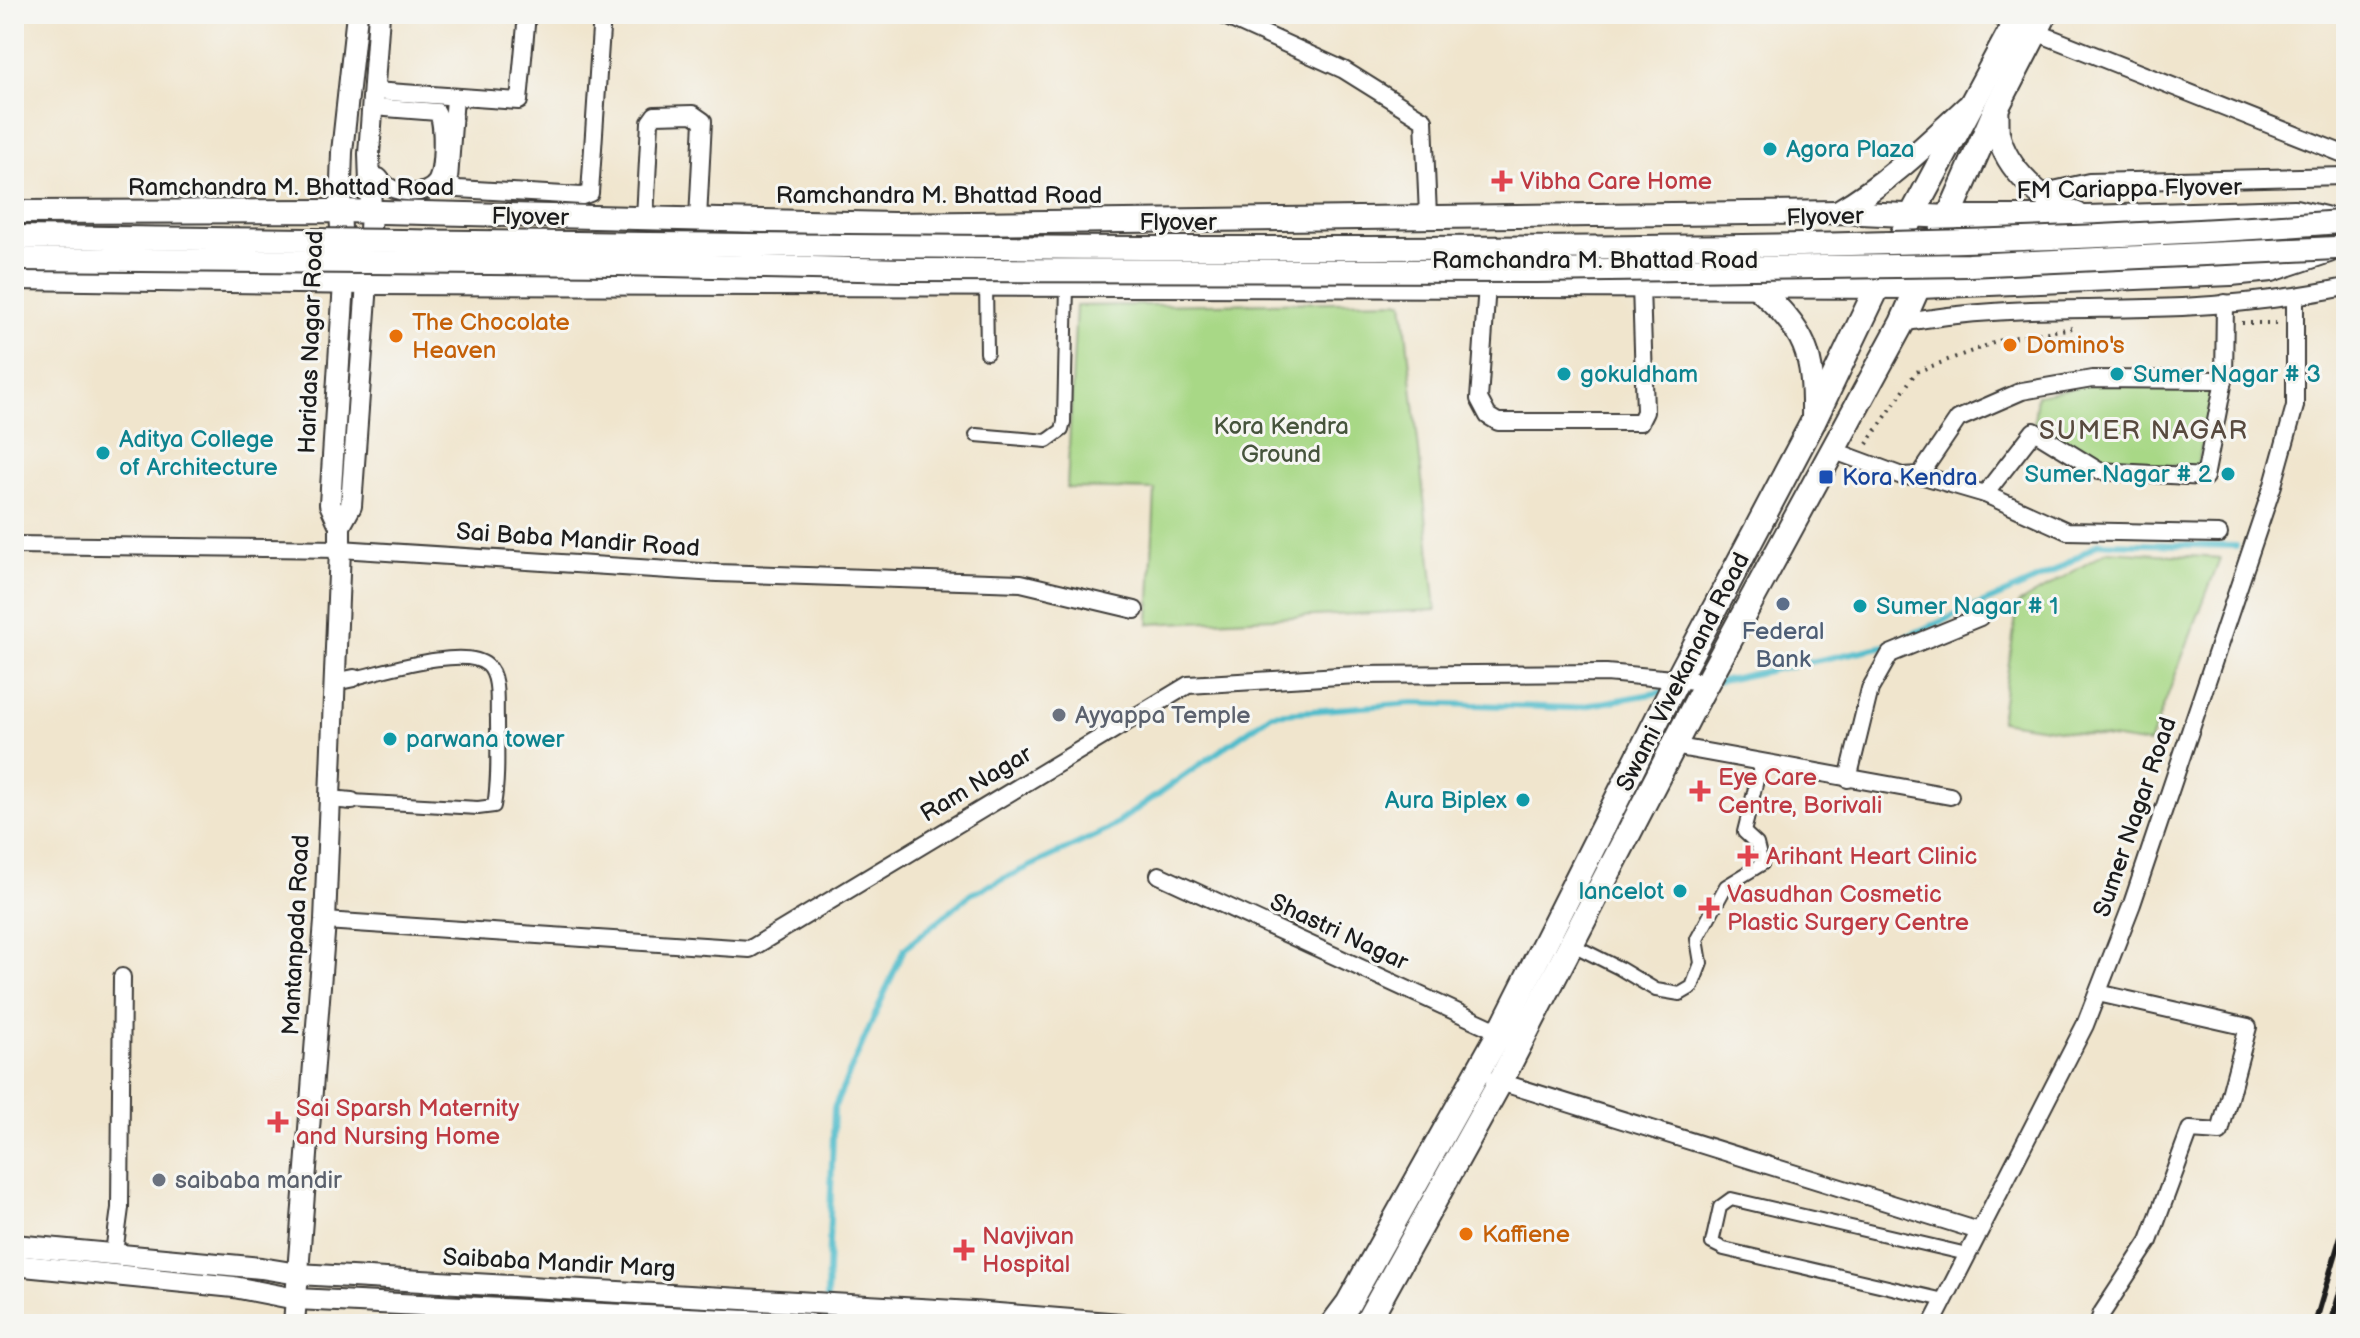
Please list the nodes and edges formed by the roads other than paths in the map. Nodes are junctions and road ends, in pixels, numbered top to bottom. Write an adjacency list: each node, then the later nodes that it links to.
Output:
1 (357, 14): 15 (street, Haridas Nagar Road)
2 (379, 14): 8 (street, Haridas Nagar Road)
3 (527, 14): 7 (street)
4 (602, 14): 7 (street)
5 (1220, 14): 20 (street)
6 (2022, 20): 9 (main road, Swami Vivekanand Road); 10 (main road, Swami Vivekanand Road); 11 (street)
7 (455, 97): 8 (street)
8 (373, 99): 13 (street); 17 (street, Haridas Nagar Road)
9 (1973, 101): 18 (main road); 19 (main road, Swami Vivekanand Road)
10 (1997, 107): 14 (main road); 21 (main road, Swami Vivekanand Road)
11 (2346, 155)
12 (2346, 176): 14 (street)
13 (379, 177)
14 (2040, 193): 22 (main road)
15 (340, 211): 16 (main road, Ramchandra M. Bhattad Road); 17 (main road, Ramchandra M. Bhattad Road); 30 (street, Haridas Nagar Road)
16 (14, 212)
17 (371, 212): 23 (main road, Ramchandra M. Bhattad Road); 31 (street, Haridas Nagar Road)
18 (1838, 212): 19 (main road, Ramchandra M. Bhattad Road); 20 (main road, Ramchandra M. Bhattad Road)
19 (1912, 215): 21 (main road, FM Cariappa Flyover); 37 (main road, Swami Vivekanand Road)
20 (1428, 216): 24 (main road, Ramchandra M. Bhattad Road)
21 (1950, 217): 22 (main road, FM Cariappa Flyover); 38 (main road, Swami Vivekanand Road)
22 (2091, 217): 25 (main road, FM Cariappa Flyover, bridge)
23 (645, 218): 24 (main road, Ramchandra M. Bhattad Road); 24 (street)
24 (698, 219)
25 (2344, 222): 26 (main road, Flyover, bridge)
26 (14, 237)
27 (2341, 248): 28 (main road, Flyover, bridge); 38 (main road, bridge)
28 (14, 259)
29 (14, 278): 30 (main road, Ramchandra M. Bhattad Road)
30 (344, 283): 31 (main road, Ramchandra M. Bhattad Road); 50 (street, Haridas Nagar Road)
31 (367, 283): 32 (main road, Ramchandra M. Bhattad Road); 50 (street, Haridas Nagar Road)
32 (986, 284): 33 (main road, Ramchandra M. Bhattad Road); 43 (street)
33 (1067, 285): 34 (main road, Ramchandra M. Bhattad Road); 46 (street)
34 (1487, 285): 35 (main road, Ramchandra M. Bhattad Road); 35 (street)
35 (1641, 286): 36 (main road, Ramchandra M. Bhattad Road)
36 (1755, 286): 37 (main road, Ramchandra M. Bhattad Road); 45 (main road)
37 (1879, 286): 38 (main road, Ramchandra M. Bhattad Road); 45 (main road, Swami Vivekanand Road)
38 (1920, 287): 42 (main road, Swami Vivekanand Road)
39 (2346, 287): 40 (street)
40 (2295, 297): 41 (street); 69 (street, Sumer Nagar Road)
41 (2225, 303): 42 (street); 44 (street)
42 (1902, 323): 47 (main road, Swami Vivekanand Road)
43 (987, 353)
44 (2224, 380): 48 (street); 49 (street)
45 (1813, 422): 57 (main road, Swami Vivekanand Road)
46 (976, 435)
47 (1832, 450): 48 (street); 58 (main road, Swami Vivekanand Road)
48 (1920, 475): 49 (street)
49 (1985, 494): 51 (street)
50 (340, 526): 53 (street, Haridas Nagar Road)
51 (2219, 534)
52 (14, 545): 53 (street, Sai Baba Mandir Road)
53 (340, 549): 54 (street, Sai Baba Mandir Road); 56 (street, Mantanpada Road)
54 (1135, 610)
55 (1980, 617): 61 (street)
56 (344, 680): 63 (street, Mantanpada Road); 64 (street)
57 (1674, 687): 58 (street, Ram Nagar); 66 (street, Ram Nagar); 70 (main road, Swami Vivekanand Road)
58 (1704, 688): 59 (main road, Swami Vivekanand Road)
59 (1673, 746): 60 (street); 67 (main road, Swami Vivekanand Road)
60 (1761, 764): 61 (street); 67 (street)
61 (1848, 779): 62 (street)
62 (1950, 796)
63 (330, 799): 64 (street); 66 (street, Mantanpada Road)
64 (352, 801)
65 (1159, 875): 70 (street, Shastri Nagar)
66 (325, 921): 77 (street, Mantanpada Road)
67 (1571, 944): 71 (main road, Swami Vivekanand Road)
68 (122, 977): 74 (street)
69 (2098, 993): 72 (street, Sumer Nagar Road); 88 (street)
70 (1500, 1032): 71 (main road, Swami Vivekanand Road)
71 (1489, 1078): 72 (street); 85 (main road, Swami Vivekanand Road); 86 (main road, Swami Vivekanand Road)
72 (1979, 1231): 75 (street, Sumer Nagar Road)
73 (14, 1245): 74 (street, Saibaba Mandir Marg)
74 (114, 1253): 77 (street, Saibaba Mandir Marg)
75 (1967, 1254): 80 (street, Sumer Nagar Road); 80 (street)
76 (14, 1265): 79 (street, Saibaba Mandir Marg)
77 (298, 1274): 78 (street, Saibaba Mandir Marg); 79 (street, Mantanpada Road)
78 (707, 1297): 81 (street); 84 (street, Saibaba Mandir Marg)
79 (296, 1299): 81 (street, Saibaba Mandir Marg); 82 (street, Mantanpada Road)
80 (1944, 1300): 87 (street, Sumer Nagar Road)
81 (710, 1321): 83 (street, Saibaba Mandir Marg)
82 (294, 1324)
83 (810, 1324)
84 (1121, 1324)
85 (1333, 1324)
86 (1366, 1324)
87 (1932, 1324)
88 (2098, 1324)

